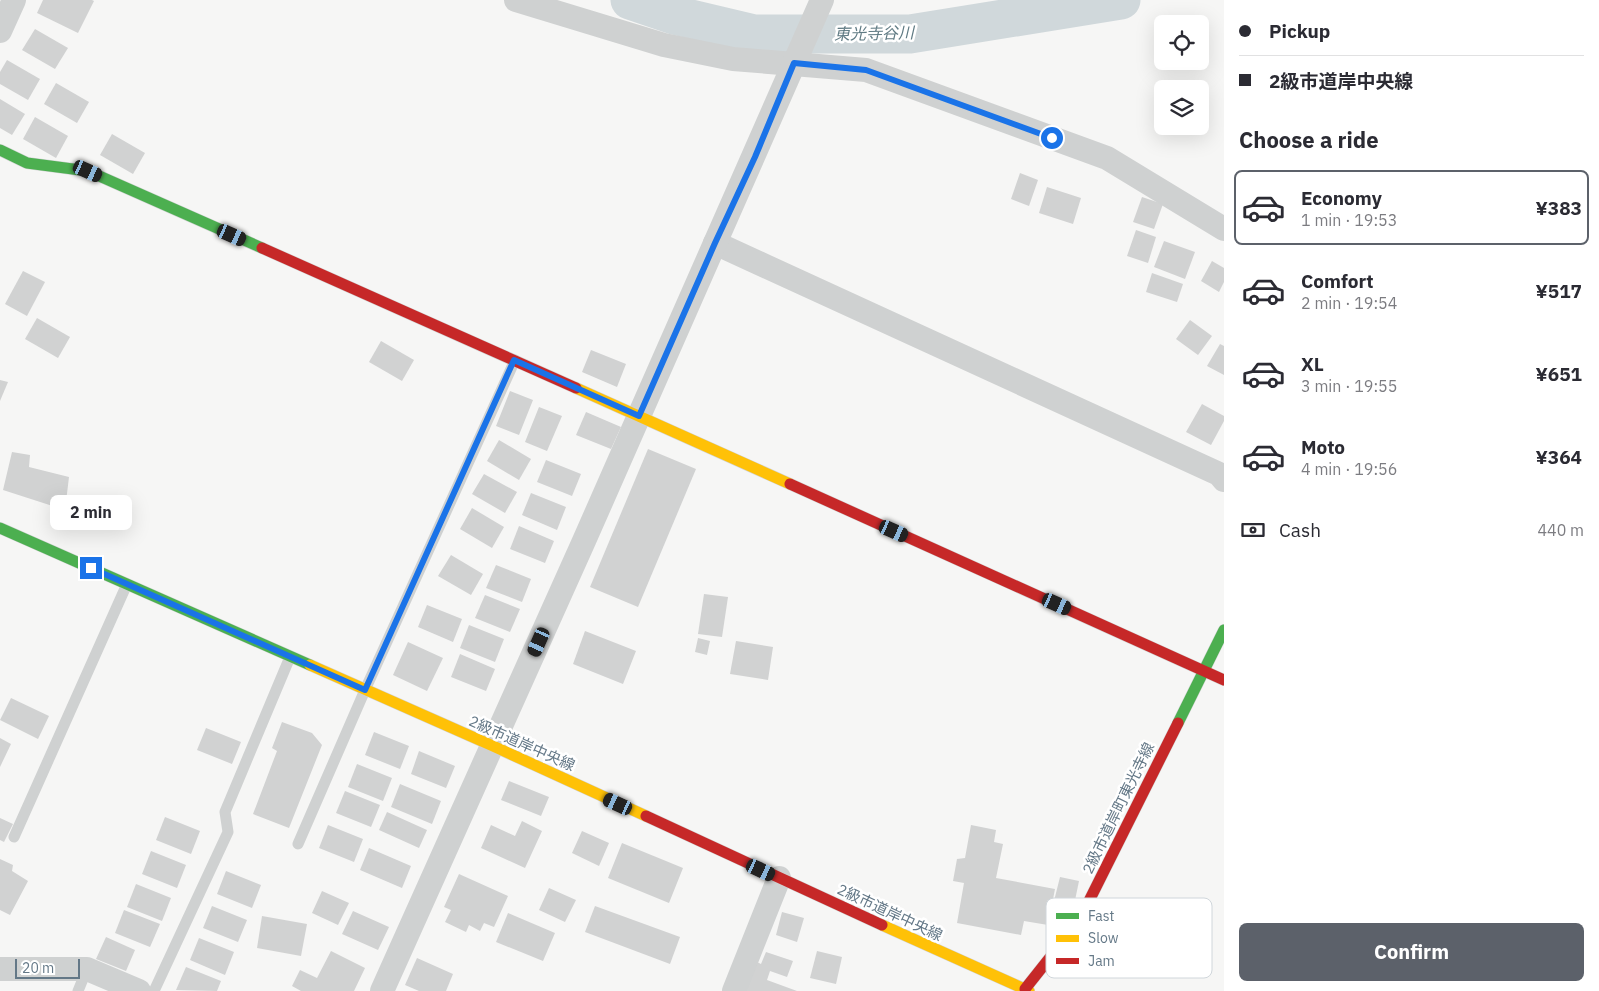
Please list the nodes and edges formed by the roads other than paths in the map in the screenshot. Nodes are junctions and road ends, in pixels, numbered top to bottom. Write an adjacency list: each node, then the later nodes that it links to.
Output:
1 (14, 0): 4 (street)
2 (516, 0): 5 (street)
3 (818, 8): 5 (street)
4 (0, 31)
5 (796, 59): 7 (street); 8 (street)
6 (0, 150): 9 (street)
7 (1224, 229)
8 (715, 243): 10 (street); 11 (street)
9 (514, 360): 10 (street); 18 (lane)
10 (639, 416): 16 (street); 19 (street)
11 (1224, 480)
12 (0, 528): 13 (street, 2級市道岸中央線)
13 (127, 584): 15 (street, 2級市道岸中央線); 20 (lane)
14 (1224, 630): 16 (street, 2級市道岸町東光寺線)
15 (290, 656): 18 (street, 2級市道岸中央線); 31 (lane)
16 (1203, 670): 17 (street); 23 (street, 2級市道岸町東光寺線)
17 (1224, 680)
18 (365, 690): 19 (street, 2級市道岸中央線); 21 (lane)
19 (493, 746): 22 (street, 2級市道岸中央線); 32 (street)
20 (14, 837)
21 (298, 844)
22 (779, 878): 27 (street, 2級市道岸中央線); 33 (street)
23 (1090, 898)
24 (1046, 965): 28 (street, 2級市道岸町東光寺線)
25 (0, 969): 26 (street)
26 (87, 969): 29 (lane); 30 (street)
27 (1006, 987): 28 (street, 2級市道岸中央線)
28 (1027, 990)
29 (78, 991)
30 (139, 991)
31 (154, 991)
32 (382, 991)
33 (734, 991)

